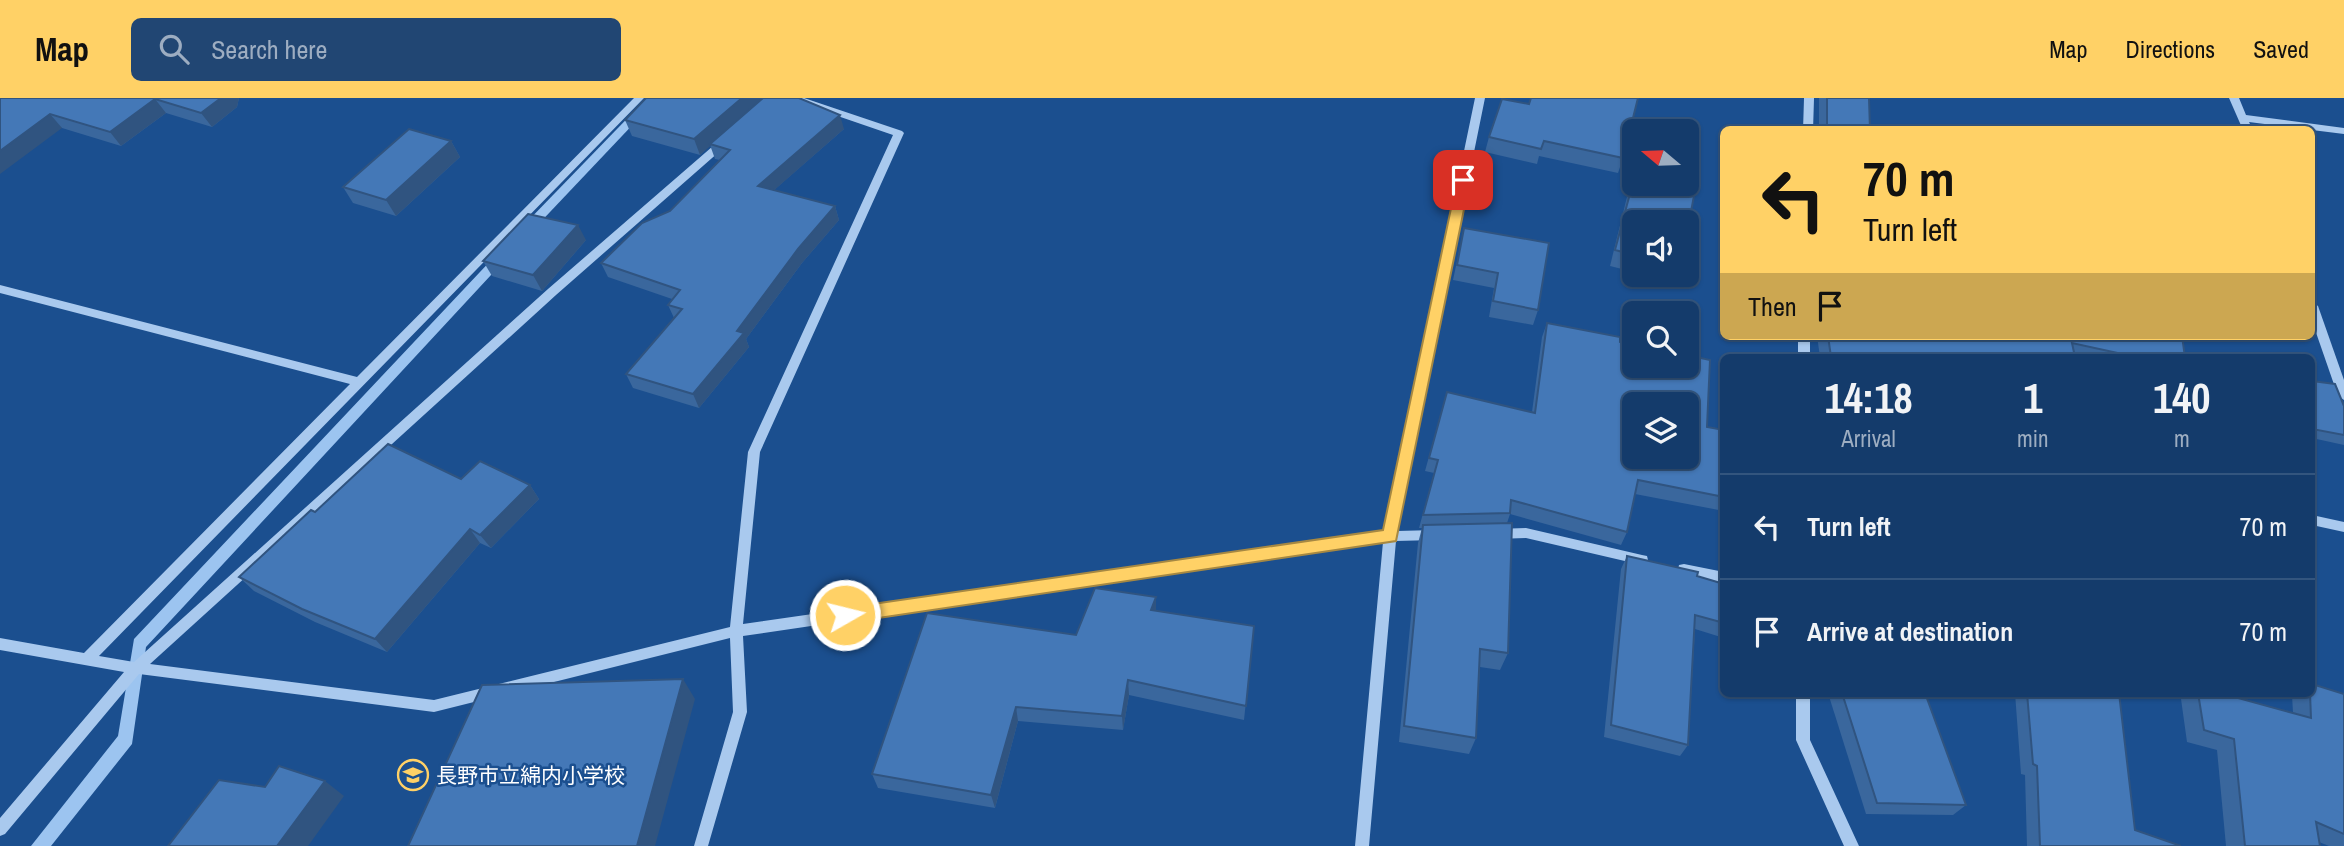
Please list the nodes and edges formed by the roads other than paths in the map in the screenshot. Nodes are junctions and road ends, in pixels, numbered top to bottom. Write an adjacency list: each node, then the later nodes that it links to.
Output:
1 (639, 98): 15 (street)
2 (794, 98): 23 (street)
3 (1480, 98): 21 (street)
4 (1808, 98): 7 (street)
5 (2234, 98): 6 (street)
6 (2244, 118): 8 (street); 9 (street)
7 (1808, 126)
8 (2247, 126)
9 (2306, 126)
10 (2315, 127): 11 (street)
11 (2344, 131)
12 (734, 133): 26 (street)
13 (0, 289): 15 (street)
14 (2315, 314): 16 (street)
15 (360, 382): 25 (street)
16 (2344, 396)
17 (2315, 521): 18 (street)
18 (2344, 527)
19 (1485, 534): 22 (street)
20 (1444, 535): 21 (street)
21 (1390, 536): 23 (street); 30 (street)
22 (1720, 577)
23 (736, 631): 26 (street); 29 (street)
24 (0, 644): 25 (street)
25 (89, 657): 26 (street)
26 (136, 668): 28 (street)
27 (1803, 697): 31 (street)
28 (0, 829)
29 (701, 846)
30 (1362, 846)
31 (1852, 846)

